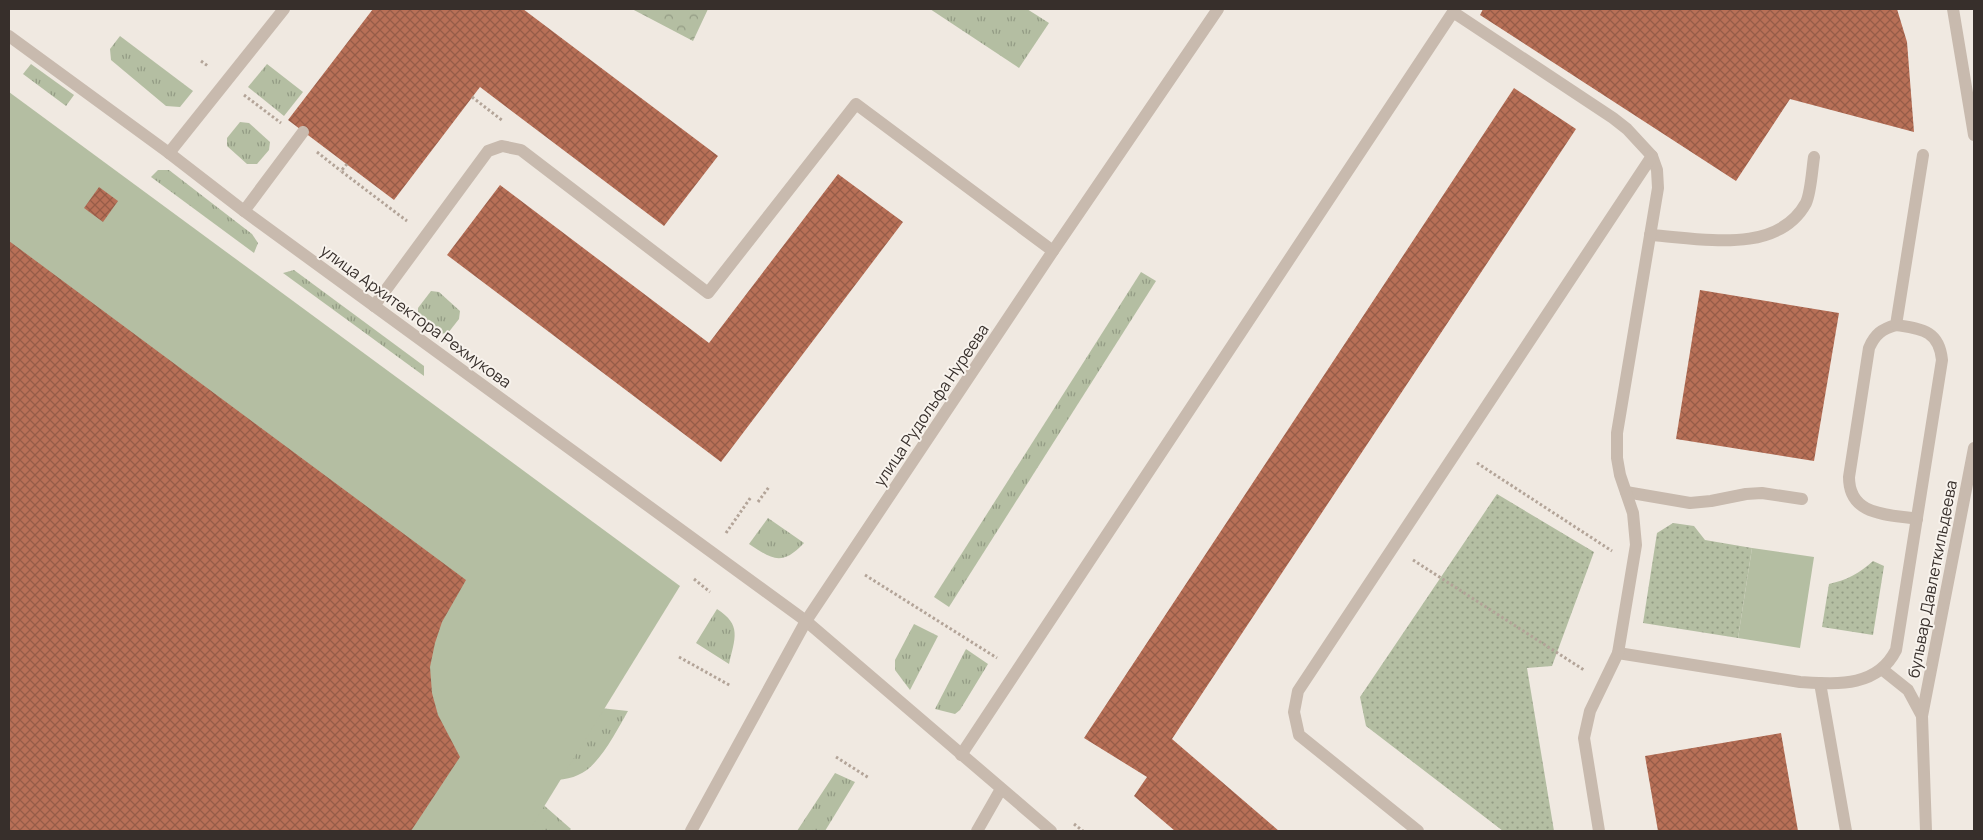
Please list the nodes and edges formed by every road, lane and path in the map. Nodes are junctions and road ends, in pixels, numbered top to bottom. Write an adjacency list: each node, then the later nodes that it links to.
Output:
1 (284, 9): 7 (street)
2 (1218, 9): 21 (street, улица Рудольфа Нуреева)
3 (1953, 9): 10 (street)
4 (1450, 10): 14 (street); 47 (street)
5 (9, 36): 12 (street, улица Архитектора Рехмукова)
6 (201, 61): 7 (path)
7 (227, 81): 11 (path); 12 (street)
8 (472, 97): 9 (path)
9 (504, 121)
10 (1974, 134)
11 (301, 135): 17 (path); 18 (street)
12 (169, 153): 18 (street, улица Архитектора Рехмукова)
13 (1923, 154): 23 (street)
14 (1652, 156): 20 (street); 25 (street)
15 (1814, 157): 20 (street)
16 (347, 164): 17 (path)
17 (341, 171): 19 (path)
18 (244, 211): 22 (street, улица Архитектора Рехмукова)
19 (426, 235): 21 (street); 22 (street)
20 (1650, 235): 27 (street)
21 (1053, 251): 34 (street, улица Рудольфа Нуреева)
22 (374, 306): 38 (street, улица Архитектора Рехмукова)
23 (1896, 325): 31 (street); 31 (street)
24 (1974, 448): 46 (street, бульвар Давлеткильдеева)
25 (1457, 451): 33 (street); 35 (path)
26 (769, 487): 30 (path)
27 (1626, 492): 29 (street); 35 (street)
28 (751, 497): 32 (path)
29 (1802, 499)
30 (758, 502)
31 (1917, 519): 42 (street)
32 (726, 533)
33 (1394, 547): 43 (path); 56 (street)
34 (846, 562): 38 (street, улица Рудольфа Нуреева); 41 (path)
35 (1632, 565): 39 (street)
36 (694, 579): 37 (path)
37 (710, 592)
38 (806, 622): 47 (street, улица Архитектора Рехмукова); 52 (street, улица Рудольфа Нуреева)
39 (1618, 653): 43 (street); 44 (street)
40 (679, 657): 45 (path)
41 (1000, 659)
42 (1883, 670): 44 (street); 46 (street)
43 (1603, 683): 57 (street)
44 (1820, 683): 58 (street)
45 (731, 686)
46 (1922, 716): 59 (street)
47 (961, 755): 50 (street, улица Архитектора Рехмукова)
48 (836, 757): 49 (path)
49 (869, 778)
50 (1001, 789): 53 (street); 54 (street, улица Архитектора Рехмукова)
51 (1068, 818): 55 (path)
52 (691, 831)
53 (977, 831)
54 (1051, 831)
55 (1083, 831)
56 (1418, 831)
57 (1599, 831)
58 (1846, 831)
59 (1926, 831)

